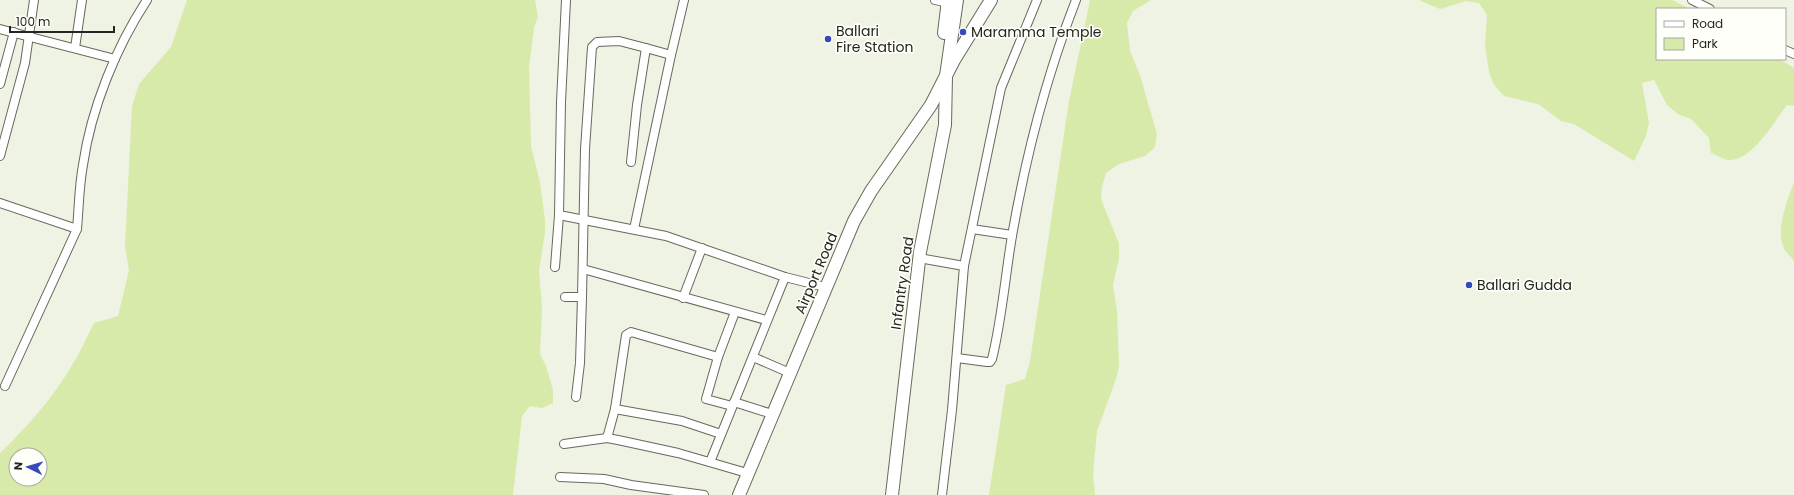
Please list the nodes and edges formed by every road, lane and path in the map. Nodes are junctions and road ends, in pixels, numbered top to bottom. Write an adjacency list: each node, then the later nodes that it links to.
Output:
1 (34, 0): 15 (street)
2 (82, 0): 16 (street)
3 (147, 0): 19 (street)
4 (566, 0): 25 (street)
5 (684, 0): 18 (street)
6 (935, 0): 11 (street)
7 (991, 0): 20 (street, Airport Road)
8 (1037, 0): 29 (street)
9 (1076, 0): 30 (street)
10 (1692, 0): 12 (street)
11 (951, 1): 20 (street); 20 (street)
12 (1708, 8)
13 (0, 29): 14 (street)
14 (14, 32): 15 (street); 21 (street)
15 (29, 35): 16 (street); 22 (street)
16 (75, 48): 19 (street)
17 (646, 48): 18 (street); 23 (street); 26 (street)
18 (671, 55): 28 (street)
19 (115, 59): 27 (street)
20 (942, 83): 32 (street, Infantry Road); 37 (street, Airport Road); 60 (street, Infantry Road)
21 (0, 84)
22 (0, 156)
23 (631, 162)
24 (0, 203): 27 (street)
25 (559, 215): 26 (street); 33 (street)
26 (584, 220): 28 (street); 35 (street)
27 (77, 229): 47 (street)
28 (634, 229): 31 (street)
29 (972, 229): 30 (street); 34 (street)
30 (1012, 235): 45 (street)
31 (702, 248): 36 (street); 40 (street)
32 (919, 258): 34 (street); 61 (street, Infantry Road)
33 (555, 266)
34 (964, 266): 45 (street)
35 (583, 269): 39 (street); 40 (street)
36 (785, 277): 37 (street); 42 (street)
37 (825, 287): 46 (street, Airport Road)
38 (565, 297): 39 (street)
39 (582, 297): 48 (street)
40 (684, 298): 41 (street)
41 (735, 312): 42 (street); 43 (street)
42 (766, 320): 44 (street)
43 (718, 357): 49 (street); 50 (street)
44 (753, 357): 46 (street); 49 (street)
45 (957, 358): 62 (street)
46 (790, 373): 51 (street, Airport Road)
47 (5, 386)
48 (576, 397)
49 (733, 404): 51 (street); 52 (street)
50 (615, 409): 52 (street); 53 (street)
51 (772, 414): 56 (street, Airport Road)
52 (721, 434): 55 (street)
53 (607, 438): 54 (street); 55 (street)
54 (564, 444)
55 (710, 462): 56 (street)
56 (747, 473): 59 (street, Airport Road)
57 (560, 477): 58 (street)
58 (704, 495)
59 (739, 495)
60 (884, 495)
61 (892, 495)
62 (942, 495)

